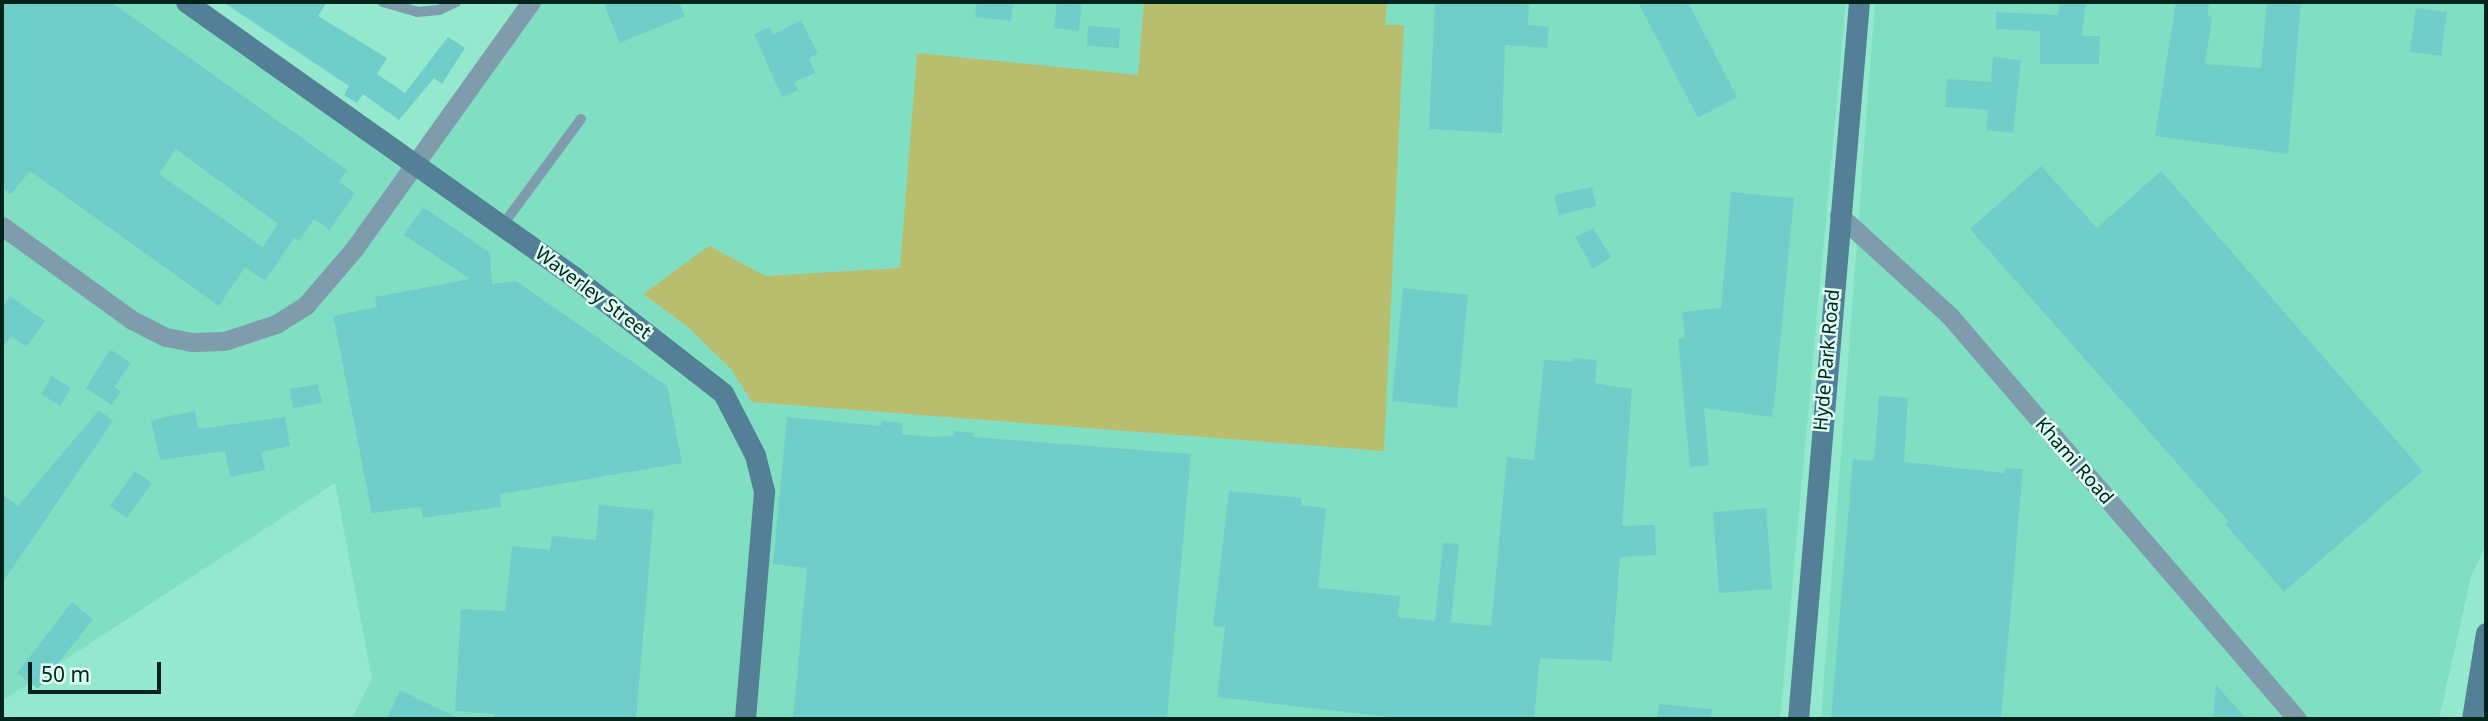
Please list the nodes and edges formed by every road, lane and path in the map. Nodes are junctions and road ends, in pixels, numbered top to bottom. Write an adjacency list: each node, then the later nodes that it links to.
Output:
1 (186, 2): 7 (street, Waverley Street)
2 (383, 2): 3 (lane)
3 (456, 2)
4 (531, 2): 7 (street)
5 (1859, 2): 8 (street, Hyde Park Road)
6 (581, 119): 10 (lane)
7 (416, 164): 9 (street); 10 (street, Waverley Street)
8 (1839, 215): 13 (street, Hyde Park Road); 14 (street, Khami Road)
9 (2, 226)
10 (502, 226): 12 (street, Waverley Street)
11 (2486, 633): 15 (street)
12 (745, 719)
13 (1798, 719)
14 (2297, 719)
15 (2472, 719)

